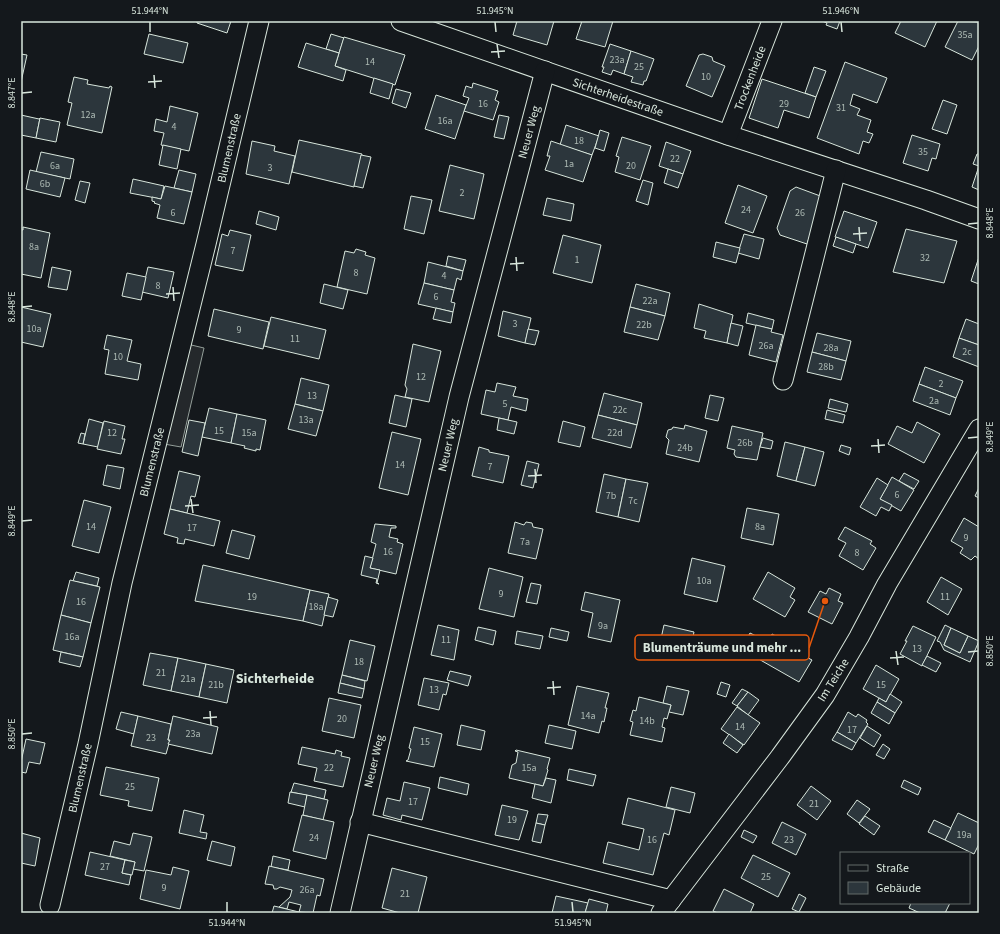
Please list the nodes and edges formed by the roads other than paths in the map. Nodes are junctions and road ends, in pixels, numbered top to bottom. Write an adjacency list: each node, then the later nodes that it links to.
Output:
1 (259, 21): 11 (street, Blumenstraße)
2 (401, 21): 4 (street, Sichterheidestraße)
3 (772, 21): 5 (street, Trockenheide)
4 (545, 71): 5 (street, Sichterheidestraße); 10 (street, Neuer Weg)
5 (728, 135): 6 (street, Sichterheidestraße)
6 (836, 170): 7 (street, Sichterheidestraße); 8 (street)
7 (979, 219)
8 (783, 380)
9 (979, 429): 12 (street, Im Teiche)
10 (360, 822): 12 (street); 13 (street, Neuer Weg)
11 (50, 905)
12 (666, 906)
13 (340, 913)

